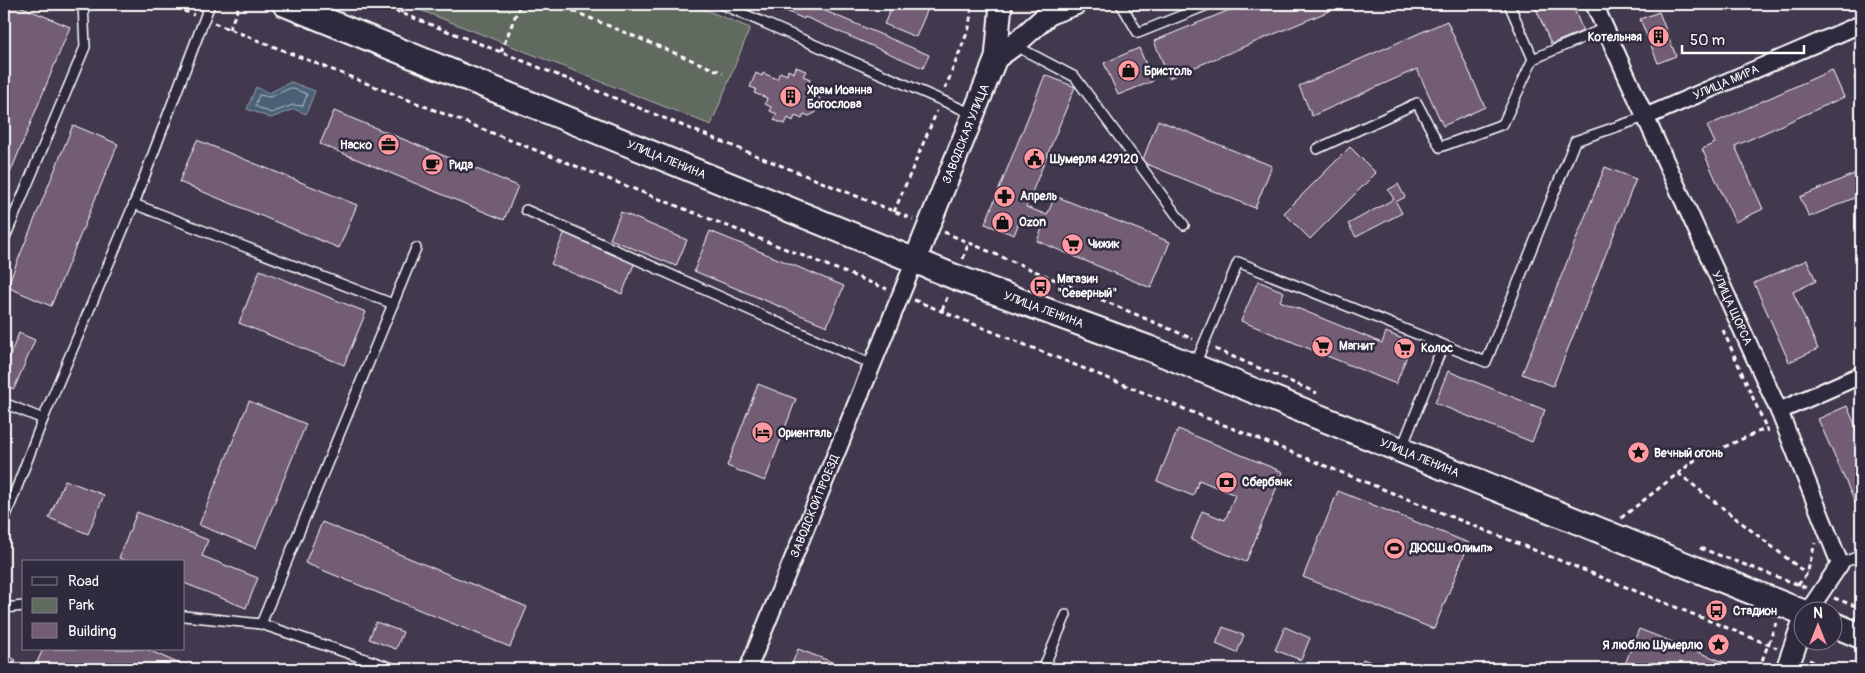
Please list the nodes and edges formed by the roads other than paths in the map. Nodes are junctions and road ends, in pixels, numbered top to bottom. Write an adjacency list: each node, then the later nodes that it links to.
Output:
1 (84, 4): 22 (lane)
2 (210, 4): 19 (lane)
3 (285, 4): 24 (main road, УЛИЦА ЛЕНИНА)
4 (721, 4): 16 (lane)
5 (1001, 4): 14 (street, ЗАВОДСКАЯ УЛИЦА)
6 (1075, 4): 13 (street)
7 (1121, 4): 8 (lane)
8 (1210, 4)
9 (1509, 4): 15 (lane)
10 (1594, 4): 12 (street, УЛИЦА ЩОРСА)
11 (1861, 24): 17 (street, УЛИЦА МИРА)
12 (1605, 28): 15 (lane); 17 (street, УЛИЦА ЩОРСА)
13 (1014, 45): 14 (street); 21 (lane)
14 (996, 58): 16 (street, ЗАВОДСКАЯ УЛИЦА)
15 (1533, 59): 18 (lane)
16 (973, 114): 24 (street, ЗАВОДСКАЯ УЛИЦА)
17 (1645, 117): 26 (lane); 31 (street, УЛИЦА ЩОРСА)
18 (1317, 149)
19 (134, 204): 25 (lane); 32 (lane)
20 (526, 210): 27 (lane)
21 (1184, 225)
22 (4, 240)
23 (416, 248): 25 (lane)
24 (916, 260): 27 (street, ЗАВОДСКОЙ ПРОЕЗД); 28 (main road, УЛИЦА ЛЕНИНА)
25 (393, 304): 43 (lane)
26 (1443, 345): 28 (lane); 33 (lane)
27 (873, 365): 49 (street, ЗАВОДСКОЙ ПРОЕЗД)
28 (1194, 367): 33 (main road, УЛИЦА ЛЕНИНА)
29 (1861, 375): 31 (street)
30 (4, 403): 32 (lane)
31 (1779, 411): 36 (street, УЛИЦА ЩОРСА)
32 (43, 419): 34 (lane)
33 (1401, 450): 40 (main road, УЛИЦА ЛЕНИНА)
34 (4, 520)
35 (1861, 556): 36 (lane)
36 (1840, 564): 37 (street)
37 (1816, 600)
38 (22, 606): 39 (lane)
39 (4, 608)
40 (1792, 608)
41 (1066, 615): 50 (lane)
42 (185, 616): 43 (lane)
43 (261, 624): 48 (lane)
44 (1842, 628): 45 (main road)
45 (1861, 636)
46 (1794, 650): 47 (street)
47 (1790, 662)
48 (395, 669)
49 (748, 669)
50 (1043, 669)

